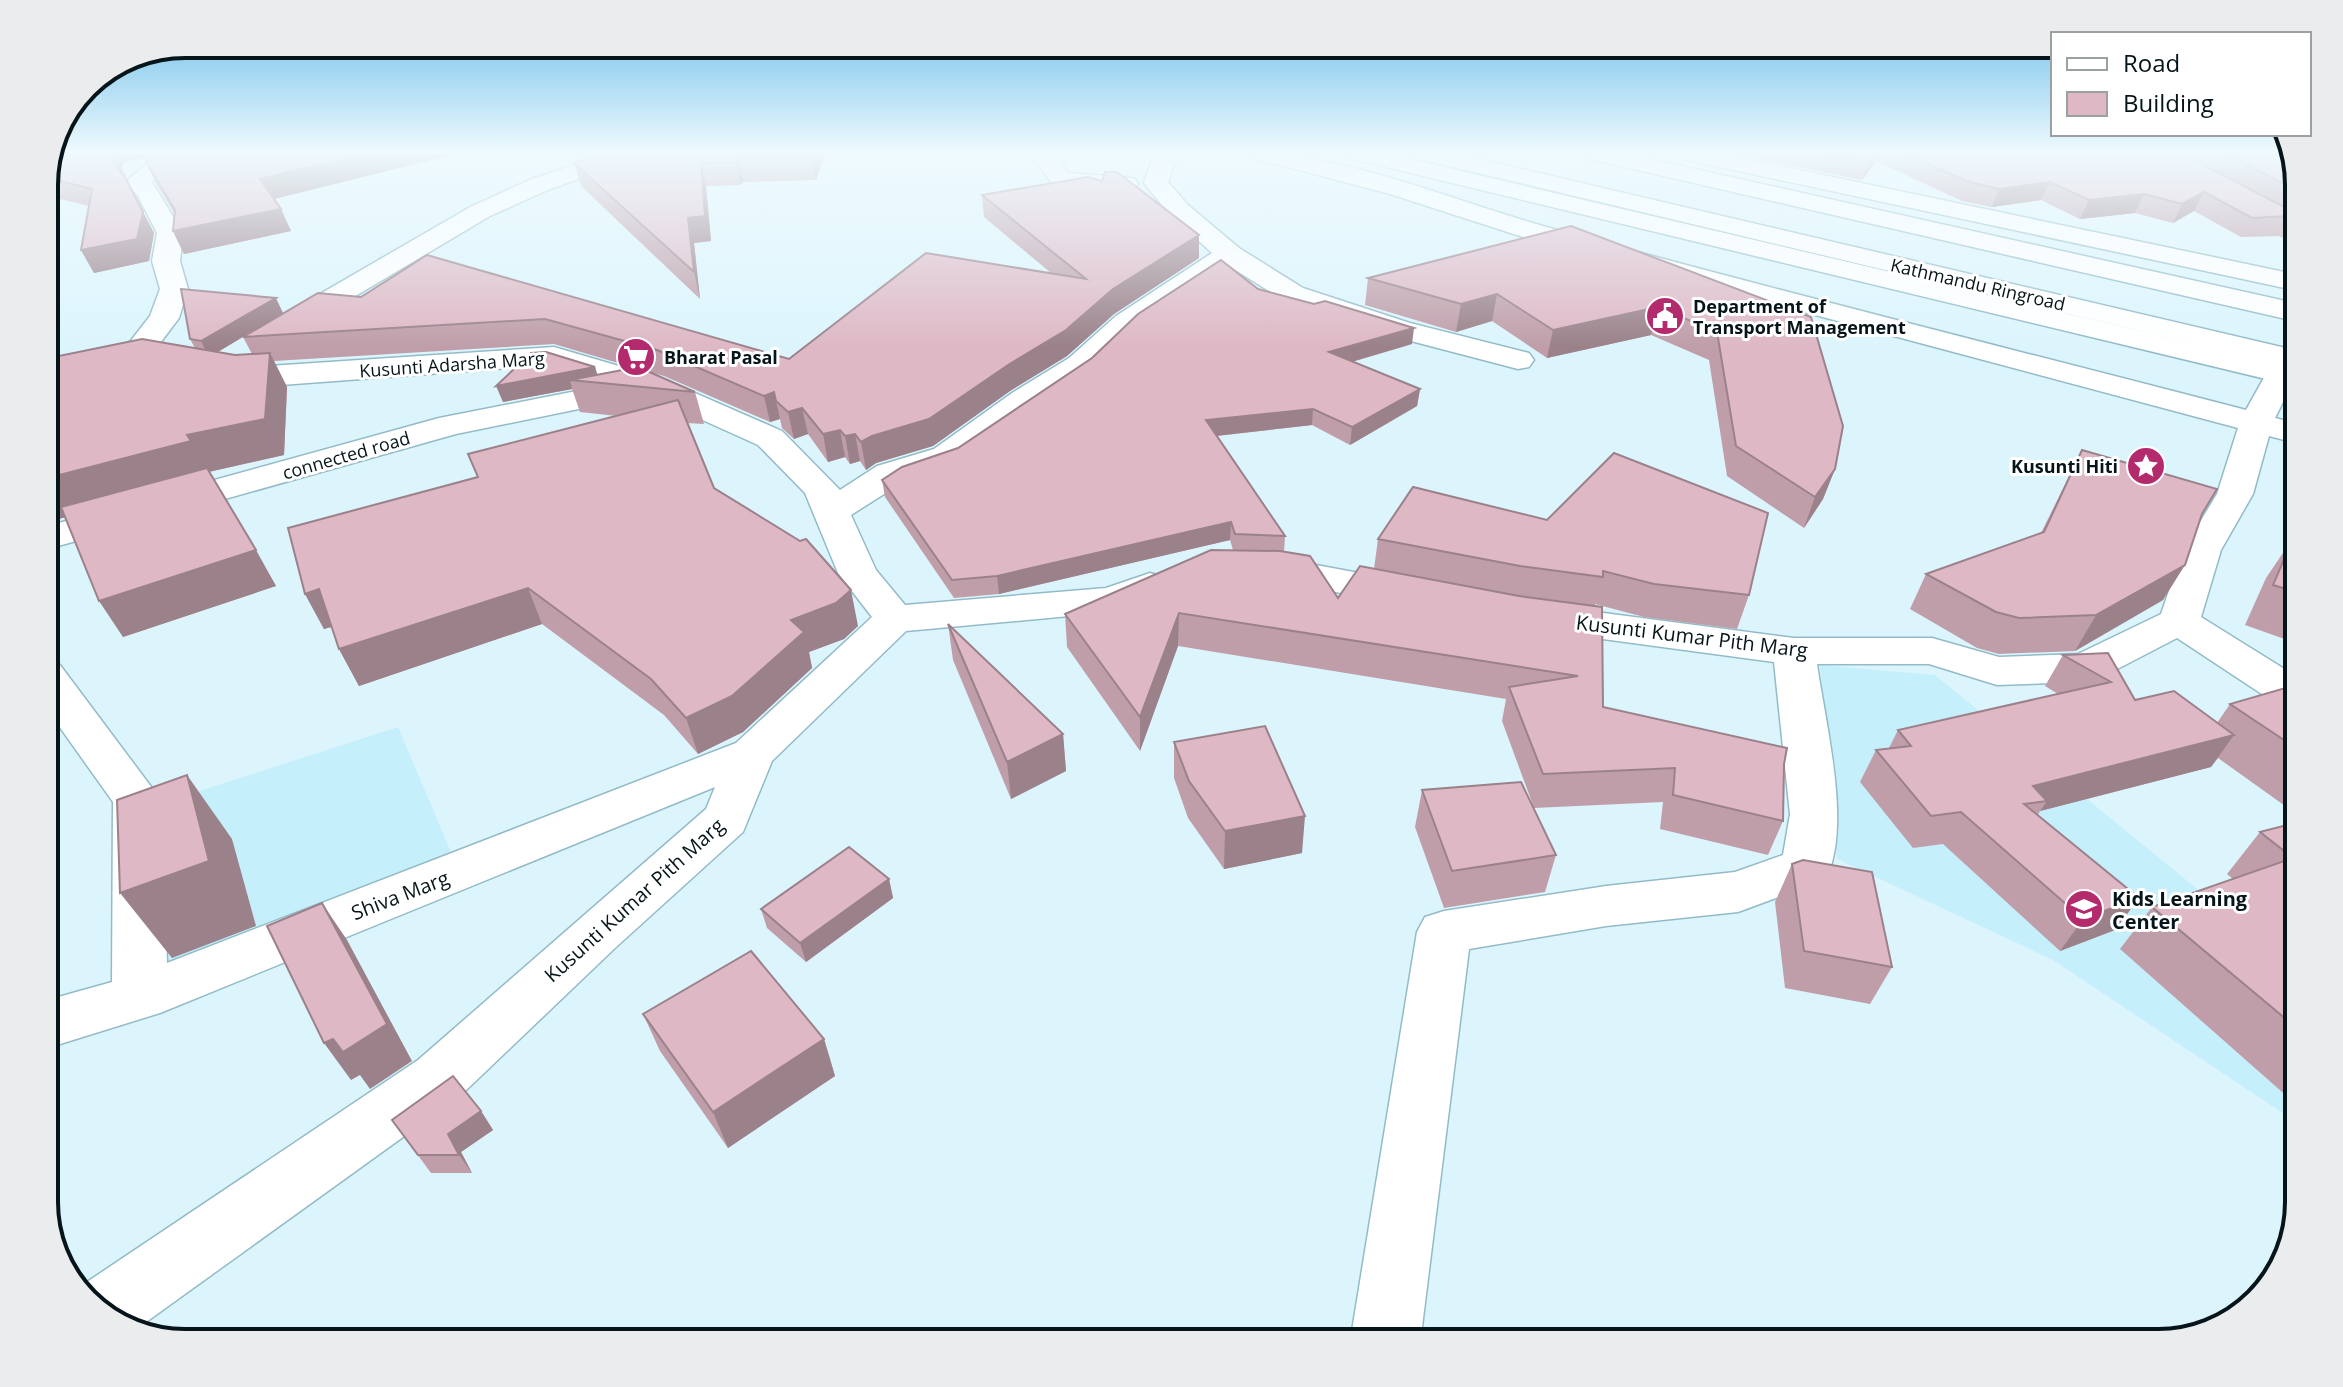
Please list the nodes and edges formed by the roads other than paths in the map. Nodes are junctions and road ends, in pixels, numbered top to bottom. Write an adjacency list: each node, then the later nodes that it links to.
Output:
1 (162, 218): 17 (main road)
2 (470, 218): 17 (main road)
3 (1188, 218): 10 (main road)
4 (1490, 218): 20 (main road)
5 (1644, 218): 14 (main road)
6 (1692, 218): 15 (main road, Kathmandu Ringroad)
7 (1731, 218): 16 (main road, Kathmandu Ringroad)
8 (1879, 218): 12 (main road)
9 (1992, 218): 11 (main road)
10 (1229, 254): 13 (main road); 21 (main road)
11 (2285, 280)
12 (2285, 310)
13 (1518, 360)
14 (2285, 362)
15 (2285, 362)
16 (2285, 362)
17 (162, 364): 18 (main road, Kusunti Adarsha Marg)
18 (652, 386): 21 (main road, Kusunti Adarsha Marg); 22 (main road, connected road)
19 (2285, 400): 20 (main road)
20 (2278, 428): 24 (main road)
21 (830, 512): 23 (main road, Kusunti Adarsha Marg)
22 (58, 535)
23 (894, 619): 25 (main road, Kusunti Kumar Pith Marg); 28 (main road, Kusunti Kumar Pith Marg)
24 (2179, 621): 25 (main road, Kusunti Kumar Pith Marg); 26 (main road)
25 (1794, 651): 32 (main road)
26 (2285, 689)
27 (58, 693): 29 (main road)
28 (752, 754): 29 (main road, Shiva Marg); 31 (main road, Kusunti Kumar Pith Marg)
29 (140, 997): 30 (main road, Shiva Marg)
30 (58, 1021)
31 (112, 1305)
32 (1387, 1329)

